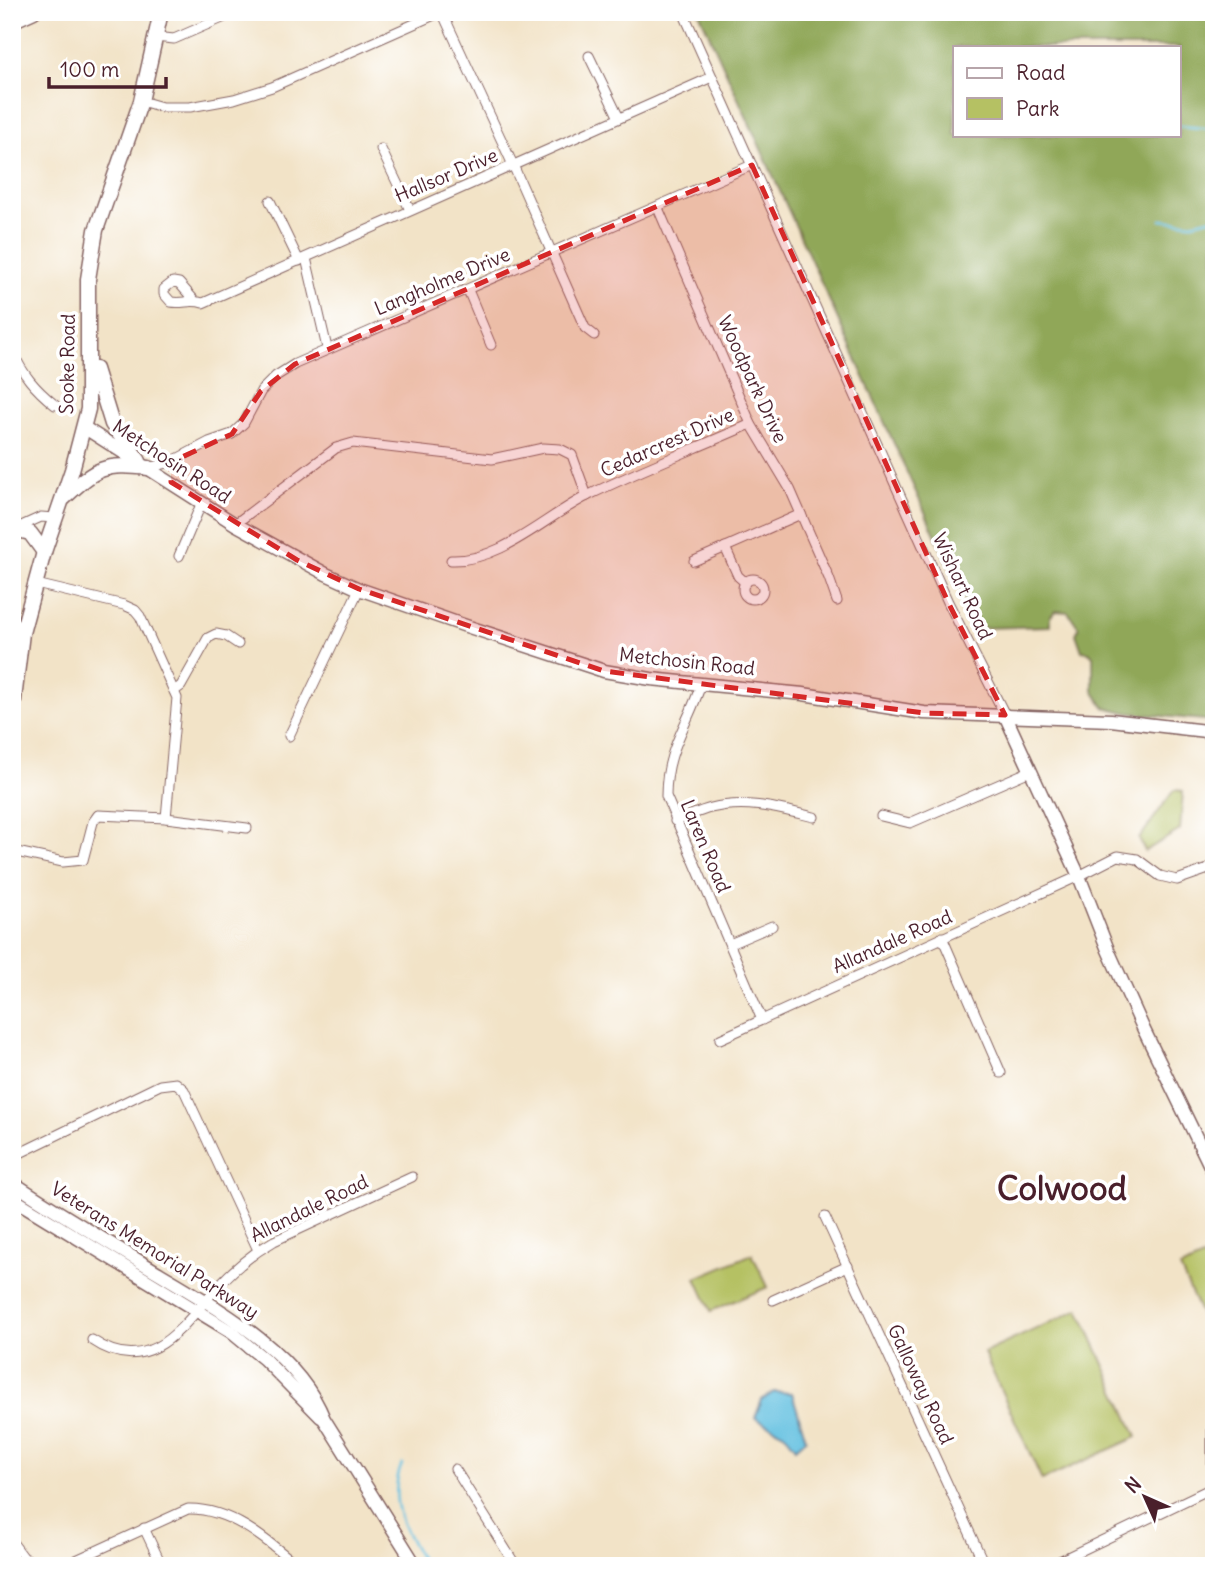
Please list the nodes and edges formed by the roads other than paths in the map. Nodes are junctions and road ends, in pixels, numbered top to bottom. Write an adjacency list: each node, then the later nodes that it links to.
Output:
1 (34, 12): 6 (main road)
2 (161, 12): 7 (main road, Sooke Road)
3 (236, 12): 7 (street)
4 (442, 12): 10 (street); 13 (street)
5 (683, 12): 9 (street, Wishart Road)
6 (12, 22)
7 (155, 37): 10 (main road, Sooke Road)
8 (589, 56): 11 (street)
9 (712, 77): 11 (street, Hallsor Drive); 14 (street, Wishart Road)
10 (141, 101): 25 (main road, Sooke Road)
11 (619, 118): 13 (street, Hallsor Drive)
12 (382, 149): 18 (street)
13 (513, 165): 18 (street, Hallsor Drive); 20 (street)
14 (752, 165): 17 (street, Langholme Drive); 54 (street, Wishart Road)
15 (270, 201): 21 (street)
16 (12, 207): 19 (street)
17 (658, 208): 20 (street, Langholme Drive); 30 (street, Woodpark Drive)
18 (410, 210): 21 (street, Hallsor Drive)
19 (12, 220)
20 (552, 254): 22 (street, Langholme Drive); 24 (street)
21 (302, 259): 23 (street, Hallsor Drive); 27 (street)
22 (468, 290): 26 (street); 27 (street, Langholme Drive)
23 (194, 300)
24 (594, 335)
25 (88, 344): 31 (main road, Sooke Road); 33 (main road)
26 (491, 345)
27 (327, 348): 32 (street, Langholme Drive)
28 (12, 350): 29 (street)
29 (55, 405)
30 (751, 424): 35 (street, Cedarcrest Drive); 38 (street, Woodpark Drive)
31 (85, 428): 33 (main road, Metchosin Road); 36 (main road, Sooke Road)
32 (171, 463): 33 (street, Langholme Drive); 34 (street)
33 (144, 465): 34 (main road, Metchosin Road); 36 (main road)
34 (171, 482): 37 (main road, Metchosin Road)
35 (587, 496): 40 (street, Cedarcrest Drive); 45 (street)
36 (61, 501): 39 (main road, Sooke Road)
37 (202, 502): 40 (main road, Metchosin Road); 44 (street)
38 (801, 514): 42 (street); 50 (street, Woodpark Drive)
39 (54, 519): 41 (street); 43 (main road, Sooke Road)
40 (235, 524): 49 (main road, Metchosin Road)
41 (14, 530): 43 (main road)
42 (726, 547): 46 (street); 47 (street)
43 (44, 552): 48 (main road, Sooke Road)
44 (179, 556)
45 (451, 560)
46 (694, 561)
47 (746, 583)
48 (36, 584): 53 (street); 55 (main road, Sooke Road)
49 (359, 589): 52 (main road, Metchosin Road); 57 (street)
50 (837, 601)
51 (238, 644): 53 (street)
52 (701, 684): 54 (main road, Metchosin Road); 62 (street, Laren Road)
53 (174, 691): 61 (street)
54 (1005, 715): 56 (main road, Metchosin Road); 58 (main road, Wishart Road)
55 (12, 716)
56 (1214, 732)
57 (289, 736)
58 (1030, 771): 59 (street); 66 (main road, Wishart Road)
59 (881, 816)
60 (814, 817): 62 (street)
61 (166, 818): 63 (street); 64 (street)
62 (675, 821): 69 (street, Laren Road)
63 (247, 828)
64 (12, 851)
65 (1214, 867): 66 (street, Allandale Road)
66 (1079, 876): 68 (street, Allandale Road); 74 (main road, Wishart Road)
67 (772, 926): 69 (street)
68 (942, 937): 70 (street, Allandale Road); 72 (street)
69 (730, 944): 70 (street, Laren Road)
70 (762, 1020): 71 (street, Allandale Road)
71 (720, 1038)
72 (1001, 1073)
73 (18, 1154): 79 (street)
74 (1214, 1174)
75 (412, 1177): 79 (street, Allandale Road)
76 (12, 1182): 82 (main road, Veterans Memorial Parkway)
77 (12, 1198): 82 (main road, Veterans Memorial Parkway)
78 (825, 1217): 80 (street, Galloway Road)
79 (258, 1250): 82 (street, Allandale Road)
80 (848, 1266): 81 (street); 97 (street, Galloway Road)
81 (773, 1300)
82 (201, 1306): 83 (street, Allandale Road); 95 (main road, Veterans Memorial Parkway)
83 (92, 1340)
84 (1214, 1425): 85 (main road)
85 (1214, 1467)
86 (454, 1469): 96 (street)
87 (1214, 1487): 98 (street)
88 (144, 1528): 92 (street); 93 (street); 94 (street)
89 (12, 1542): 90 (street)
90 (28, 1562): 91 (street)
91 (13, 1566)
92 (63, 1566)
93 (162, 1566)
94 (298, 1566)
95 (416, 1566)
96 (516, 1566)
97 (985, 1566)
98 (1049, 1566)

